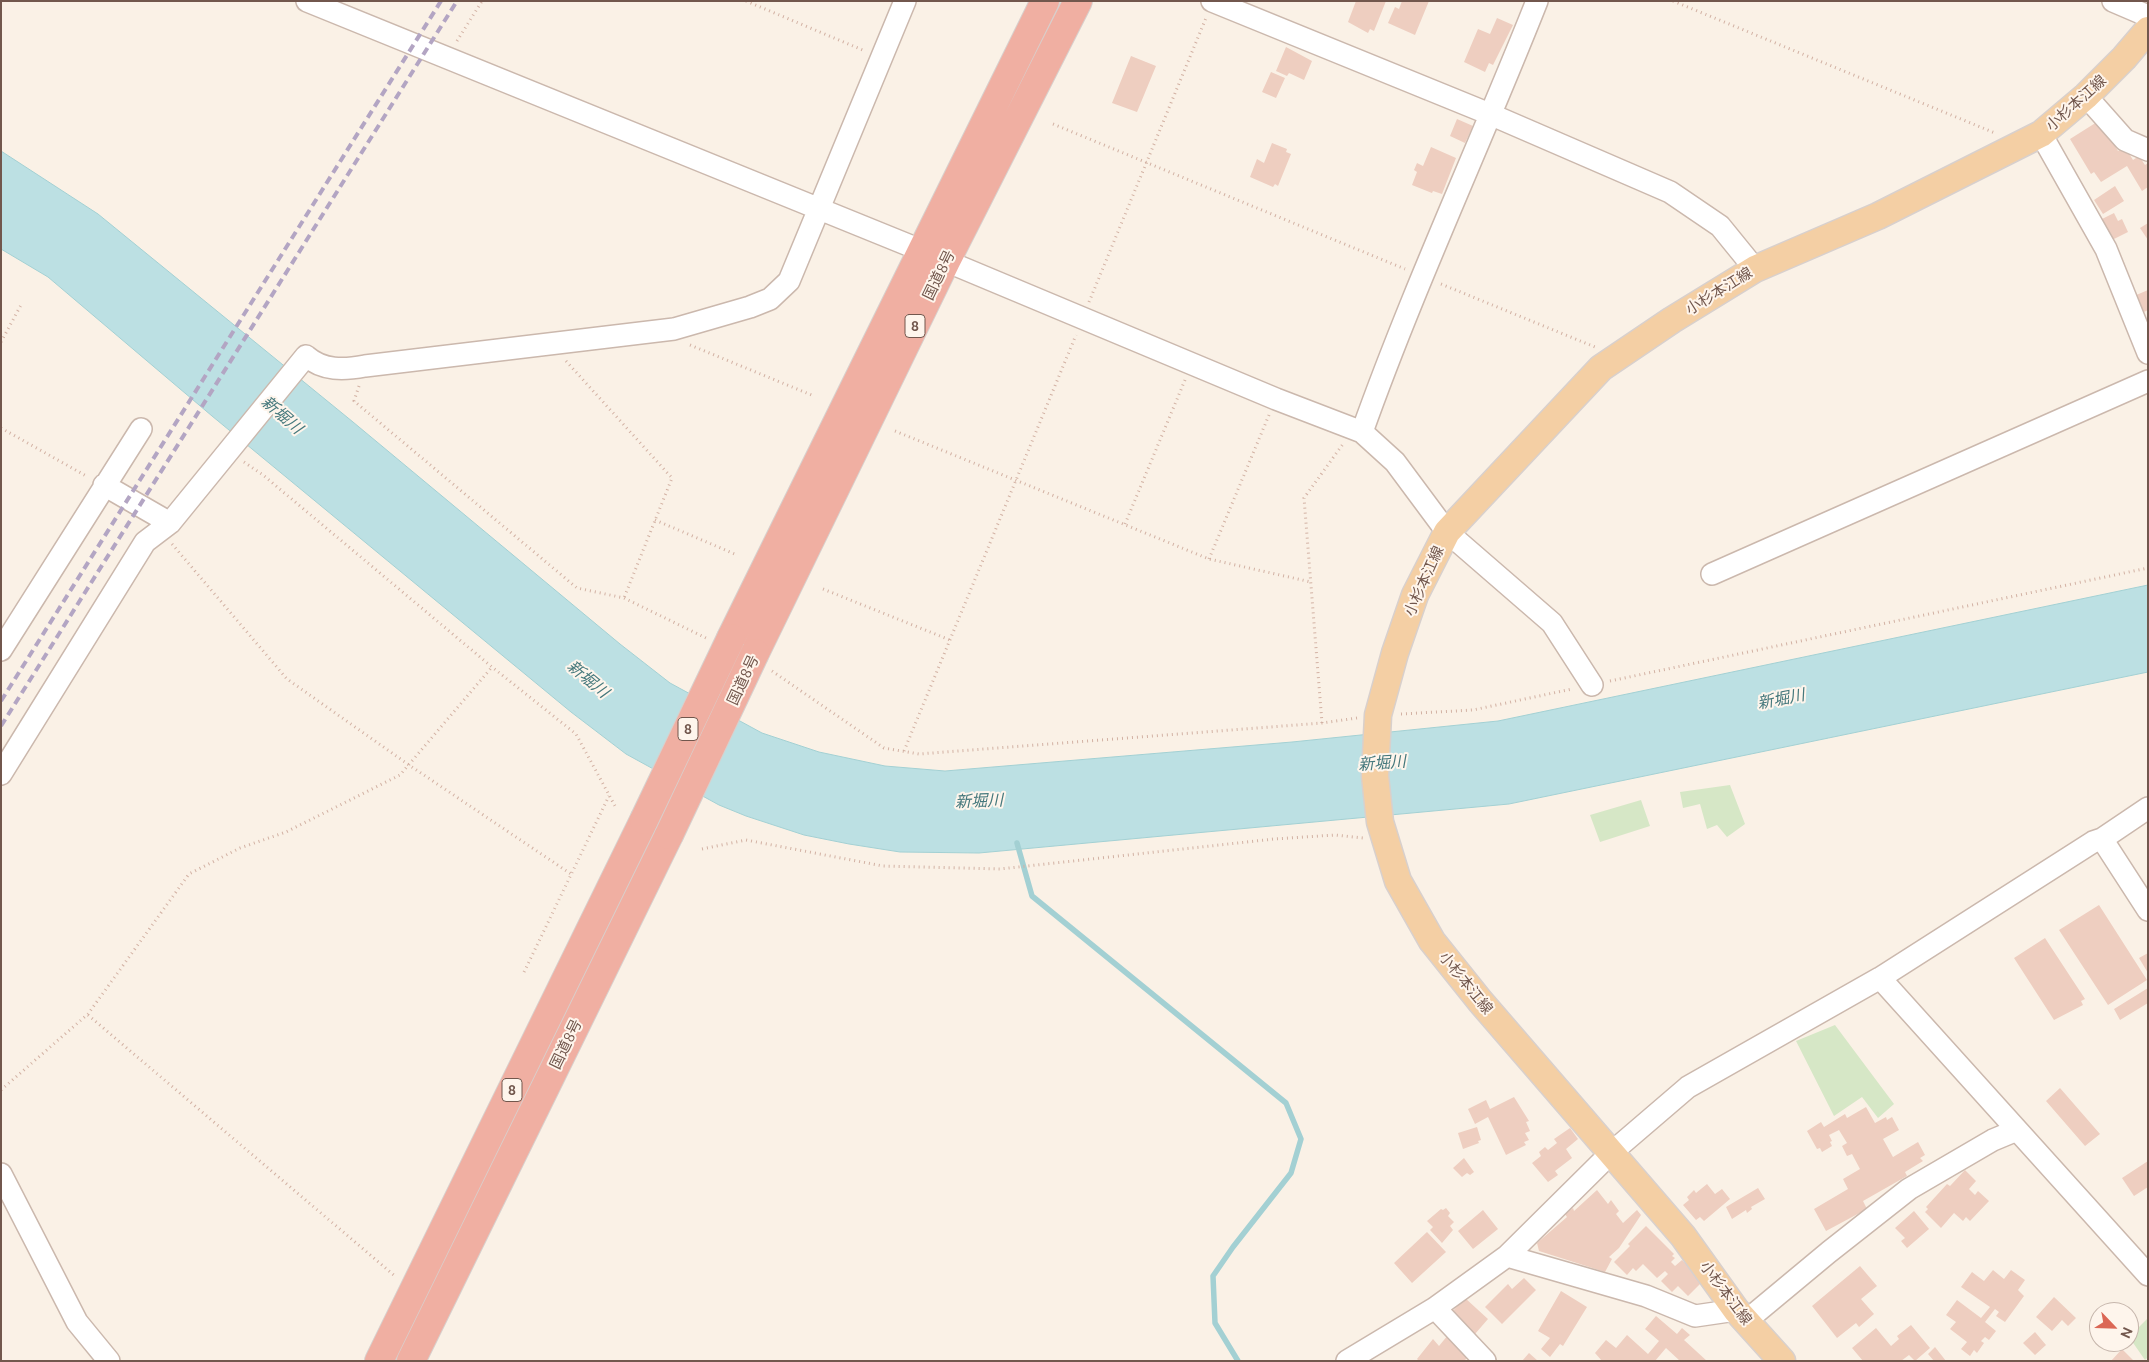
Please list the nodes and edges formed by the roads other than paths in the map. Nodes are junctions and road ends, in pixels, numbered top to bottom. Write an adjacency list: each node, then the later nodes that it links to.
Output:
1 (307, 1): 14 (street)
2 (905, 1): 14 (street)
3 (1045, 1): 15 (highway, 国道8号 / 8)
4 (1078, 1): 15 (highway, 国道8号 / 8)
5 (1212, 1): 11 (street)
6 (1537, 1): 11 (street)
7 (2113, 1): 8 (street)
8 (2148, 16)
9 (2148, 30): 10 (main road, 小杉本江線)
10 (2086, 96): 12 (main road, 小杉本江線); 13 (street)
11 (1492, 115): 16 (street); 20 (street)
12 (2031, 139): 16 (main road, 小杉本江線); 17 (street)
13 (2148, 150)
14 (820, 209): 15 (street); 22 (street)
15 (934, 256): 20 (street); 40 (highway, 国道8号 / 8, bridge); 41 (highway, 国道8号 / 8, bridge)
16 (1755, 269): 23 (main road, 小杉本江線)
17 (2148, 353)
18 (2148, 381): 24 (street)
19 (141, 429): 21 (street)
20 (1358, 431): 23 (street)
21 (104, 485): 22 (street); 25 (street)
22 (165, 526): 27 (street)
23 (1447, 532): 26 (street); 33 (main road, 小杉本江線)
24 (1712, 574)
25 (1, 650)
26 (1592, 685)
27 (1, 774)
28 (2148, 808): 29 (street)
29 (2102, 839): 30 (street); 31 (street)
30 (2148, 910)
31 (1880, 978): 32 (street); 33 (street)
32 (2017, 1130): 36 (street); 38 (street)
33 (1611, 1153): 35 (street); 38 (main road, 小杉本江線)
34 (1, 1174): 39 (street)
35 (1507, 1256): 37 (street); 38 (street)
36 (2148, 1275)
37 (1435, 1308): 42 (street); 43 (street)
38 (1741, 1316): 44 (main road, 小杉本江線)
39 (109, 1361)
40 (379, 1361)
41 (411, 1361)
42 (1347, 1361)
43 (1485, 1361)
44 (1782, 1361)

